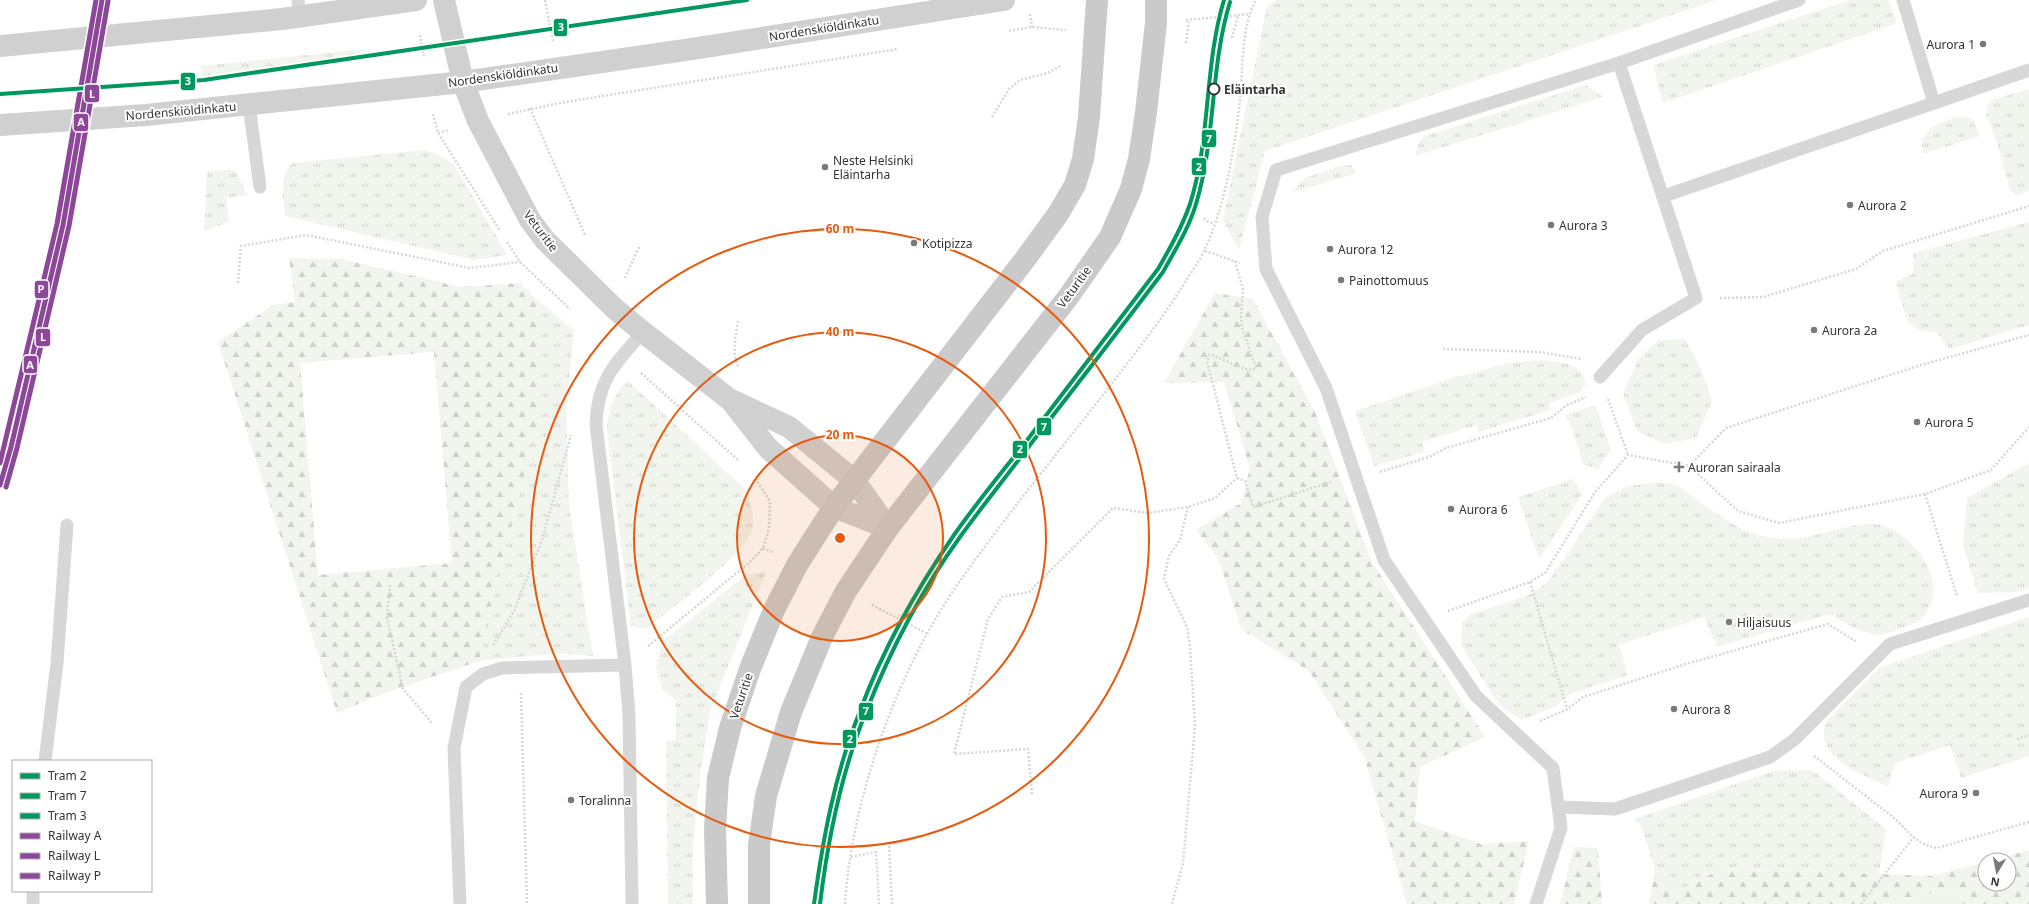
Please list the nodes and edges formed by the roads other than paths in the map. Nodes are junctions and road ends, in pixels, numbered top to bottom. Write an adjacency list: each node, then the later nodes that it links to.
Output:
1 (416, 0): 8 (main road)
2 (444, 0): 12 (main road, Veturitie)
3 (1004, 0): 12 (main road, Nordenskiöldinkatu)
4 (1097, 0): 21 (main road, Veturitie)
5 (1156, 0): 24 (main road, Veturitie)
6 (1799, 0): 10 (lane)
7 (1903, 0): 13 (lane)
8 (299, 8): 9 (main road)
9 (0, 46)
10 (1618, 63): 17 (lane); 28 (lane)
11 (2029, 70): 13 (lane)
12 (464, 82): 14 (main road, Nordenskiöldinkatu); 18 (main road, Veturitie)
13 (1934, 103): 17 (lane)
14 (249, 105): 15 (main road, Nordenskiöldinkatu); 16 (lane)
15 (0, 125)
16 (260, 187)
17 (1664, 196): 19 (lane)
18 (643, 332): 20 (main road, Veturitie); 26 (lane)
19 (1600, 377)
20 (729, 398): 21 (main road, Veturitie); 22 (main road, Veturitie)
21 (855, 481): 22 (main road, Veturitie); 24 (main road, Veturitie)
22 (834, 507): 24 (main road, Veturitie); 33 (main road, Veturitie)
23 (67, 525): 27 (lane)
24 (888, 528): 34 (main road, Veturitie)
25 (2029, 600): 28 (lane)
26 (625, 665): 31 (lane); 32 (lane)
27 (45, 760)
28 (1559, 807): 35 (lane)
29 (33, 892): 30 (lane)
30 (33, 904)
31 (460, 904)
32 (632, 904)
33 (717, 904)
34 (760, 904)
35 (1536, 904)

